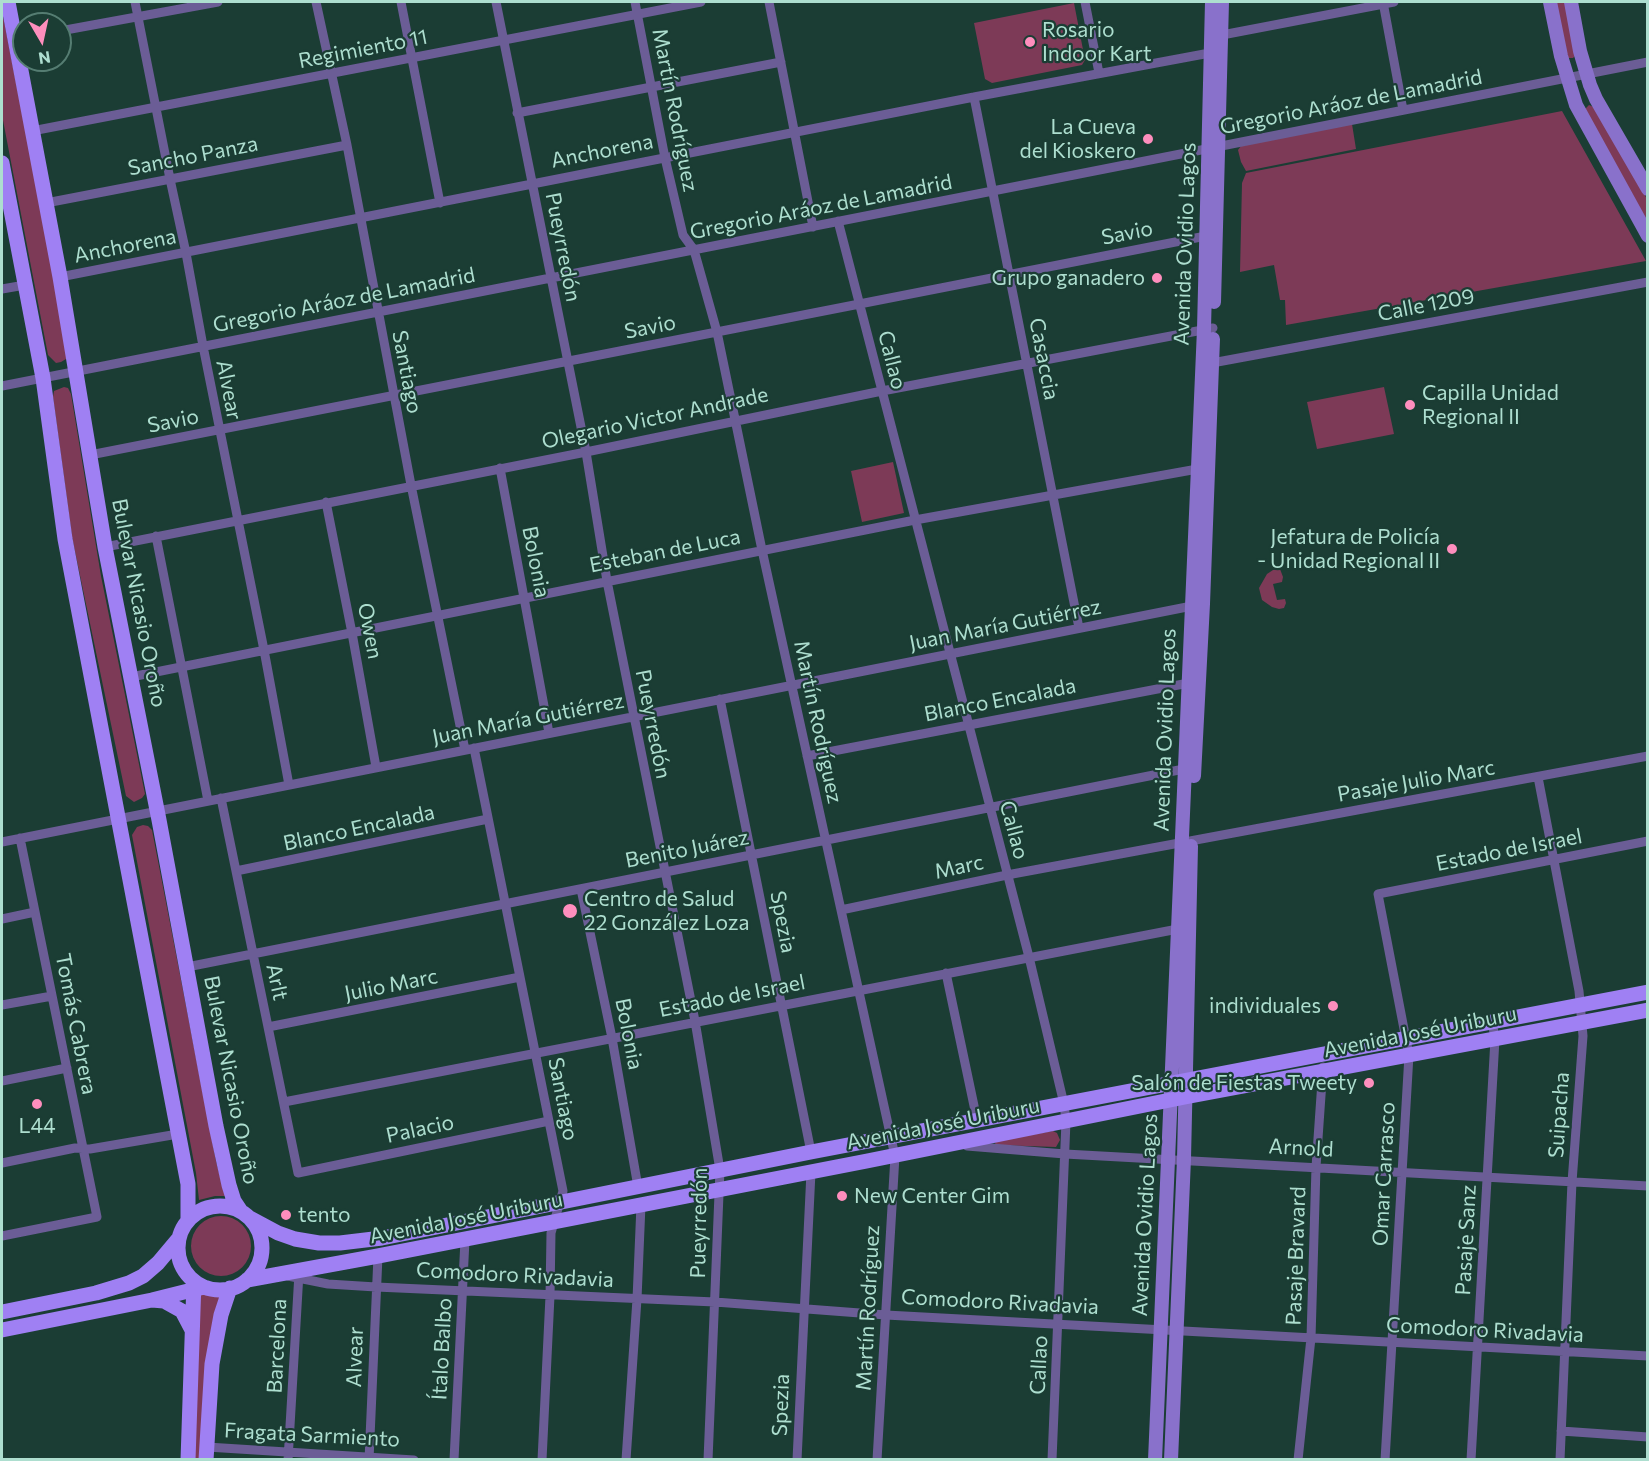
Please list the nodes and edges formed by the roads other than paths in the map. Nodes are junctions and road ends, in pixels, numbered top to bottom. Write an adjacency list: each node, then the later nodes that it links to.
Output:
1 (135, 2): 17 (street, Alvear)
2 (218, 2): 17 (street)
3 (316, 2): 26 (street, Santiago)
4 (401, 2): 22 (street)
5 (496, 2): 20 (street, Pueyrredón)
6 (635, 2): 16 (street, Martín Rodríguez)
7 (701, 2): 16 (street, Regimiento 11)
8 (769, 2): 23 (street)
9 (1085, 2): 27 (street)
10 (1212, 2): 21 (main road, Avenida Ovidio Lagos)
11 (1222, 2): 19 (main road, Avenida Ovidio Lagos)
12 (1383, 2): 13 (street); 19 (street); 33 (street)
13 (1394, 2)
14 (1550, 2): 29 (main road)
15 (1571, 2): 28 (main road)
16 (638, 14): 20 (street, Regimiento 11); 30 (street, Martín Rodríguez)
17 (138, 17): 18 (street); 32 (street, Alvear)
18 (72, 29)
19 (1222, 35): 21 (main road, Avenida Ovidio Lagos)
20 (503, 40): 22 (street, Regimiento 11); 34 (street, Pueyrredón)
21 (1217, 52): 27 (street, Anchorena); 38 (main road, Avenida Ovidio Lagos)
22 (412, 58): 26 (street, Regimiento 11); 46 (street)
23 (781, 62): 30 (street); 36 (street)
24 (1647, 62): 28 (street, Gregorio Aráoz de Lamadrid)
25 (24, 72): 35 (main road, Bulevar Nicasio Oroño)
26 (332, 73): 32 (street, Regimiento 11); 37 (street, Santiago)
27 (1099, 73): 31 (street, Anchorena)
28 (1587, 74): 29 (street, Gregorio Aráoz de Lamadrid); 43 (main road)
29 (1566, 78): 33 (street, Gregorio Aráoz de Lamadrid); 52 (main road)
30 (652, 87): 34 (street); 39 (street, Martín Rodríguez)
31 (974, 97): 36 (street, Anchorena); 44 (street, Casaccia)
32 (156, 107): 35 (street, Regimiento 11); 41 (street, Alvear)
33 (1404, 110): 38 (street, Gregorio Aráoz de Lamadrid)
34 (517, 113): 42 (street, Pueyrredón)
35 (32, 131): 45 (main road, Bulevar Nicasio Oroño)
36 (795, 133): 39 (street, Anchorena); 50 (street)
37 (347, 145): 41 (street, Sancho Panza); 48 (street, Santiago)
38 (1214, 148): 44 (street, Gregorio Aráoz de Lamadrid); 51 (main road, Avenida Ovidio Lagos)
39 (665, 158): 42 (street, Anchorena); 53 (street, Martín Rodríguez)
40 (2, 163): 47 (main road)
41 (170, 179): 45 (street, Sancho Panza); 54 (street, Alvear)
42 (532, 183): 46 (street, Anchorena); 57 (street, Pueyrredón)
43 (1647, 189)
44 (993, 191): 49 (street, Gregorio Aráoz de Lamadrid); 55 (street, Casaccia)
45 (46, 203): 56 (main road, Bulevar Nicasio Oroño)
46 (440, 203): 48 (street, Anchorena)
47 (6, 210): 59 (main road)
48 (361, 218): 54 (street, Anchorena); 62 (street, Santiago)
49 (838, 221): 50 (street, Gregorio Aráoz de Lamadrid); 61 (street, Callao)
50 (813, 226): 53 (street, Gregorio Aráoz de Lamadrid)
51 (1211, 235): 55 (street, Savio); 63 (main road, Avenida Ovidio Lagos)
52 (1647, 236)
53 (694, 250): 57 (street, Gregorio Aráoz de Lamadrid); 64 (street, Martín Rodríguez)
54 (186, 253): 56 (street, Anchorena); 65 (street, Alvear)
55 (1009, 275): 61 (street, Savio); 68 (street, Casaccia)
56 (60, 277): 69 (main road, Bulevar Nicasio Oroño)
57 (550, 278): 62 (street, Gregorio Aráoz de Lamadrid); 66 (street, Pueyrredón)
58 (1647, 282): 67 (street, Calle 1209)
59 (25, 285): 60 (street); 70 (main road)
60 (2, 289)
61 (860, 304): 64 (street, Savio); 72 (street, Callao)
62 (377, 312): 65 (street, Gregorio Aráoz de Lamadrid); 73 (street, Santiago)
63 (1209, 329): 67 (main road, Avenida Ovidio Lagos); 68 (street, Olegario Victor Andrade); 79 (main road, Avenida Ovidio Lagos)
64 (717, 332): 66 (street, Savio); 74 (street, Martín Rodríguez)
65 (202, 346): 69 (street, Gregorio Aráoz de Lamadrid); 75 (street, Alvear)
66 (568, 362): 73 (street, Savio); 76 (street, Pueyrredón)
67 (1212, 363): 79 (main road, Avenida Ovidio Lagos)
68 (1027, 364): 72 (street, Olegario Victor Andrade); 81 (street, Casaccia)
69 (77, 371): 70 (street, Gregorio Aráoz de Lamadrid); 77 (main road, Bulevar Nicasio Oroño)
70 (43, 378): 71 (street, Gregorio Aráoz de Lamadrid); 115 (main road)
71 (2, 386)
72 (882, 390): 74 (street, Olegario Victor Andrade); 84 (street, Callao)
73 (394, 396): 75 (street, Savio); 80 (street, Santiago)
74 (735, 420): 76 (street, Olegario Victor Andrade); 87 (street, Martín Rodríguez)
75 (219, 430): 77 (street, Savio); 83 (street, Alvear)
76 (586, 452): 78 (street, Olegario Victor Andrade); 88 (street, Pueyrredón)
77 (90, 456): 86 (main road, Bulevar Nicasio Oroño)
78 (500, 468): 80 (street, Olegario Victor Andrade); 89 (street, Bolonia)
79 (1203, 468): 81 (street, Esteban de Luca); 90 (main road, Avenida Ovidio Lagos)
80 (411, 485): 82 (street, Olegario Victor Andrade); 91 (street, Santiago)
81 (1053, 496): 84 (street, Esteban de Luca); 92 (street, Casaccia)
82 (326, 502): 83 (street, Olegario Victor Andrade); 93 (street, Owen)
83 (238, 520): 85 (street, Olegario Victor Andrade); 94 (street, Alvear)
84 (915, 520): 87 (street, Esteban de Luca); 95 (street, Callao)
85 (156, 536): 86 (street, Olegario Victor Andrade); 96 (street)
86 (105, 547): 97 (main road, Bulevar Nicasio Oroño)
87 (762, 550): 88 (street, Esteban de Luca); 99 (street, Martín Rodríguez)
88 (607, 581): 89 (street, Esteban de Luca); 101 (street, Pueyrredón)
89 (524, 598): 91 (street, Esteban de Luca); 103 (street, Bolonia)
90 (1197, 605): 92 (street, Juan María Gutiérrez); 98 (main road, Avenida Ovidio Lagos)
91 (438, 615): 93 (street, Esteban de Luca); 104 (street, Santiago)
92 (1079, 628): 95 (street, Juan María Gutiérrez)
93 (352, 633): 94 (street, Esteban de Luca); 107 (street, Owen)
94 (264, 650): 96 (street, Esteban de Luca); 110 (street, Alvear)
95 (950, 654): 99 (street, Juan María Gutiérrez); 102 (street, Callao)
96 (182, 667): 97 (street, Esteban de Luca); 112 (street)
97 (131, 677): 114 (main road, Bulevar Nicasio Oroño)
98 (1194, 682): 102 (street, Blanco Encalada); 108 (main road, Avenida Ovidio Lagos)
99 (792, 685): 100 (street, Juan María Gutiérrez); 105 (street, Martín Rodríguez)
100 (720, 699): 101 (street, Juan María Gutiérrez); 122 (street, Spezia)
101 (633, 716): 103 (street, Juan María Gutiérrez); 125 (street, Pueyrredón)
102 (969, 724): 105 (street, Blanco Encalada); 113 (street, Callao)
103 (549, 733): 104 (street, Juan María Gutiérrez)
104 (470, 749): 107 (street, Juan María Gutiérrez); 116 (street, Santiago)
105 (807, 756): 118 (street, Martín Rodríguez)
106 (1647, 756): 109 (street, Pasaje Julio Marc)
107 (376, 767): 110 (street, Juan María Gutiérrez)
108 (1189, 768): 113 (street, Benito Juárez); 121 (main road, Avenida Ovidio Lagos)
109 (1538, 777): 121 (street, Pasaje Julio Marc); 123 (street, Suipacha)
110 (289, 785): 111 (street, Juan María Gutiérrez)
111 (221, 798): 112 (street, Juan María Gutiérrez); 124 (street, Arlt)
112 (208, 801): 114 (street, Juan María Gutiérrez)
113 (990, 807): 118 (street, Benito Juárez); 126 (street, Callao)
114 (157, 810): 115 (street, Juan María Gutiérrez); 136 (main road, Bulevar Nicasio Oroño)
115 (118, 819): 117 (street, Juan María Gutiérrez); 166 (main road)
116 (488, 819): 124 (street, Blanco Encalada); 129 (street, Santiago)
117 (20, 838): 120 (street, Juan María Gutiérrez); 131 (street, Tomás Cabrera)
118 (826, 840): 122 (street, Benito Juárez); 130 (street, Martín Rodríguez)
119 (1647, 841): 123 (street, Estado de Israel)
120 (2, 842)
121 (1186, 842): 126 (street, Marc); 133 (main road, Avenida Ovidio Lagos)
122 (751, 854): 125 (street, Benito Juárez); 143 (street, Spezia)
123 (1554, 859): 128 (street, Estado de Israel); 144 (street, Suipacha)
124 (236, 871): 134 (street, Arlt)
125 (665, 872): 127 (street, Benito Juárez); 146 (street, Pueyrredón)
126 (1007, 875): 130 (street, Marc); 135 (street, Callao)
127 (581, 889): 129 (street, Benito Juárez); 150 (street, Bolonia)
128 (1378, 894): 151 (street, Omar Carrasco)
129 (505, 904): 134 (street, Benito Juárez); 138 (street, Santiago)
130 (841, 910): 139 (street, Martín Rodríguez)
131 (35, 912): 132 (street); 141 (street, Tomás Cabrera)
132 (2, 919)
133 (1183, 928): 135 (street, Estado de Israel); 159 (main road, Avenida Ovidio Lagos)
134 (253, 954): 136 (street, Benito Juárez); 149 (street, Arlt)
135 (1029, 957): 137 (street, Estado de Israel); 162 (street, Callao)
136 (187, 967): 188 (main road, Bulevar Nicasio Oroño)
137 (946, 973): 139 (street, Estado de Israel); 163 (street)
138 (520, 978): 149 (street, Julio Marc); 153 (street, Santiago)
139 (859, 990): 143 (street, Estado de Israel); 167 (street, Martín Rodríguez)
140 (1647, 992): 144 (main road, Avenida José Uriburu)
141 (52, 996): 142 (street); 156 (street, Tomás Cabrera)
142 (2, 1005)
143 (781, 1005): 146 (street, Estado de Israel); 170 (street, Spezia)
144 (1580, 1005): 147 (main road, Avenida José Uriburu); 148 (street, Suipacha)
145 (1647, 1010): 148 (main road, Avenida José Uriburu)
146 (695, 1022): 150 (street, Estado de Israel); 177 (street, Pueyrredón)
147 (1492, 1022): 151 (main road, Avenida José Uriburu); 152 (street, Pasaje Sanz)
148 (1581, 1023): 152 (main road, Avenida José Uriburu); 182 (street, Suipacha)
149 (268, 1027): 161 (street, Arlt)
150 (612, 1038): 153 (street, Estado de Israel); 184 (street, Bolonia)
151 (1406, 1038): 154 (main road, Avenida José Uriburu); 155 (street, Omar Carrasco)
152 (1495, 1039): 155 (main road, Avenida José Uriburu); 181 (street, Pasaje Sanz)
153 (535, 1052): 161 (street, Estado de Israel); 164 (street, Santiago)
154 (1323, 1054): 157 (street, Pasaje Bravard); 159 (main road, Avenida José Uriburu)
155 (1409, 1055): 157 (main road, Avenida José Uriburu); 179 (street, Omar Carrasco)
156 (67, 1068): 158 (street); 169 (street, Tomás Cabrera)
157 (1323, 1071): 160 (main road, Avenida José Uriburu); 176 (street, Pasaje Bravard)
158 (2, 1081)
159 (1178, 1082): 160 (main road, Avenida Ovidio Lagos); 162 (main road, Avenida José Uriburu)
160 (1178, 1098): 165 (main road, Avenida José Uriburu); 173 (main road, Avenida Ovidio Lagos); 174 (main road, Avenida Ovidio Lagos)
161 (284, 1102): 180 (street, Arlt)
162 (1064, 1104): 163 (main road, Avenida José Uriburu); 165 (street, Callao)
163 (978, 1120): 167 (main road, Avenida José Uriburu)
164 (549, 1121): 180 (street, Palacio); 186 (street, Santiago)
165 (1066, 1121): 168 (main road, Avenida José Uriburu); 171 (street, Callao)
166 (178, 1134): 169 (street); 189 (main road)
167 (891, 1137): 170 (main road, Avenida José Uriburu); 172 (street, Martín Rodríguez)
168 (953, 1144): 171 (street, Arnold); 172 (main road, Avenida José Uriburu)
169 (83, 1149): 175 (street); 191 (street, Tomás Cabrera)
170 (811, 1152): 177 (main road, Avenida José Uriburu)
171 (1065, 1154): 173 (street, Arnold); 208 (street, Callao)
172 (896, 1156): 178 (main road, Avenida José Uriburu); 207 (street, Martín Rodríguez)
173 (1169, 1159): 174 (street, Arnold); 209 (main road, Avenida Ovidio Lagos)
174 (1184, 1159): 176 (street, Arnold); 211 (main road, Avenida Ovidio Lagos)
175 (2, 1162)
176 (1316, 1167): 179 (street, Arnold); 213 (street, Pasaje Bravard)
177 (720, 1170): 184 (main road, Avenida José Uriburu); 185 (street, Pueyrredón)
178 (811, 1172): 185 (main road, Avenida José Uriburu); 205 (street, Spezia)
179 (1402, 1172): 181 (street, Arnold); 214 (street, Omar Carrasco)
180 (298, 1173)
181 (1487, 1177): 182 (street, Arnold); 215 (street, Pasaje Sanz)
182 (1572, 1182): 183 (street, Arnold); 216 (street, Suipacha)
183 (1647, 1186)
184 (638, 1187): 186 (main road, Avenida José Uriburu)
185 (718, 1190): 187 (main road, Avenida José Uriburu); 204 (street, Pueyrredón)
186 (560, 1203): 188 (main road, Avenida José Uriburu); 190 (street, Santiago)
187 (640, 1205): 190 (main road, Avenida José Uriburu); 202 (street)
188 (245, 1214): 189 (main road); 196 (main road)
189 (188, 1220): 192 (main road)
190 (554, 1222): 193 (main road, Avenida José Uriburu); 201 (street, Santiago)
191 (2, 1236)
192 (179, 1238): 197 (main road); 206 (main road)
193 (465, 1240): 194 (main road, Avenida José Uriburu); 200 (street, Ítalo Balbo)
194 (378, 1257): 195 (main road, Avenida José Uriburu); 198 (street, Alvear)
195 (299, 1274): 196 (main road, Avenida José Uriburu); 198 (street, Comodoro Rivadavia); 221 (street, Barcelona)
196 (247, 1280): 199 (main road)
197 (198, 1286): 199 (main road); 203 (main road); 212 (main road)
198 (376, 1287): 200 (street, Comodoro Rivadavia); 222 (street, Alvear)
199 (230, 1288): 220 (main road)
200 (463, 1291): 201 (street, Comodoro Rivadavia); 225 (street, Ítalo Balbo)
201 (550, 1296): 202 (street, Comodoro Rivadavia); 226 (street, Santiago)
202 (638, 1299): 204 (street, Comodoro Rivadavia); 227 (street)
203 (152, 1300): 210 (main road); 212 (main road)
204 (715, 1302): 205 (street, Comodoro Rivadavia); 228 (street, Pueyrredón)
205 (803, 1310): 207 (street, Comodoro Rivadavia); 229 (street, Spezia)
206 (2, 1312)
207 (886, 1315): 208 (street, Comodoro Rivadavia); 230 (street, Martín Rodríguez)
208 (1059, 1323): 209 (street, Comodoro Rivadavia); 231 (street, Callao)
209 (1161, 1329): 211 (street, Comodoro Rivadavia); 232 (main road, Avenida Ovidio Lagos)
210 (2, 1330)
211 (1177, 1331): 213 (street, Comodoro Rivadavia); 233 (main road, Avenida Ovidio Lagos)
212 (194, 1333): 223 (main road)
213 (1311, 1338): 214 (street, Comodoro Rivadavia); 234 (street, Pasaje Bravard)
214 (1393, 1343): 215 (street, Comodoro Rivadavia); 235 (street, Omar Carrasco)
215 (1479, 1348): 216 (street, Comodoro Rivadavia); 236 (street, Pasaje Sanz)
216 (1565, 1352): 217 (street, Comodoro Rivadavia); 218 (street, Suipacha)
217 (1647, 1356)
218 (1561, 1431): 219 (street); 237 (street, Suipacha)
219 (1647, 1437)
220 (207, 1453): 221 (street, Fragata Sarmiento)
221 (289, 1455): 222 (street, Fragata Sarmiento)
222 (369, 1458): 224 (street, Fragata Sarmiento)
223 (188, 1460)
224 (414, 1460)
225 (454, 1460)
226 (542, 1460)
227 (626, 1460)
228 (708, 1460)
229 (797, 1460)
230 (877, 1460)
231 (1052, 1460)
232 (1155, 1460)
233 (1171, 1460)
234 (1298, 1460)
235 (1385, 1460)
236 (1471, 1460)
237 (1560, 1460)

